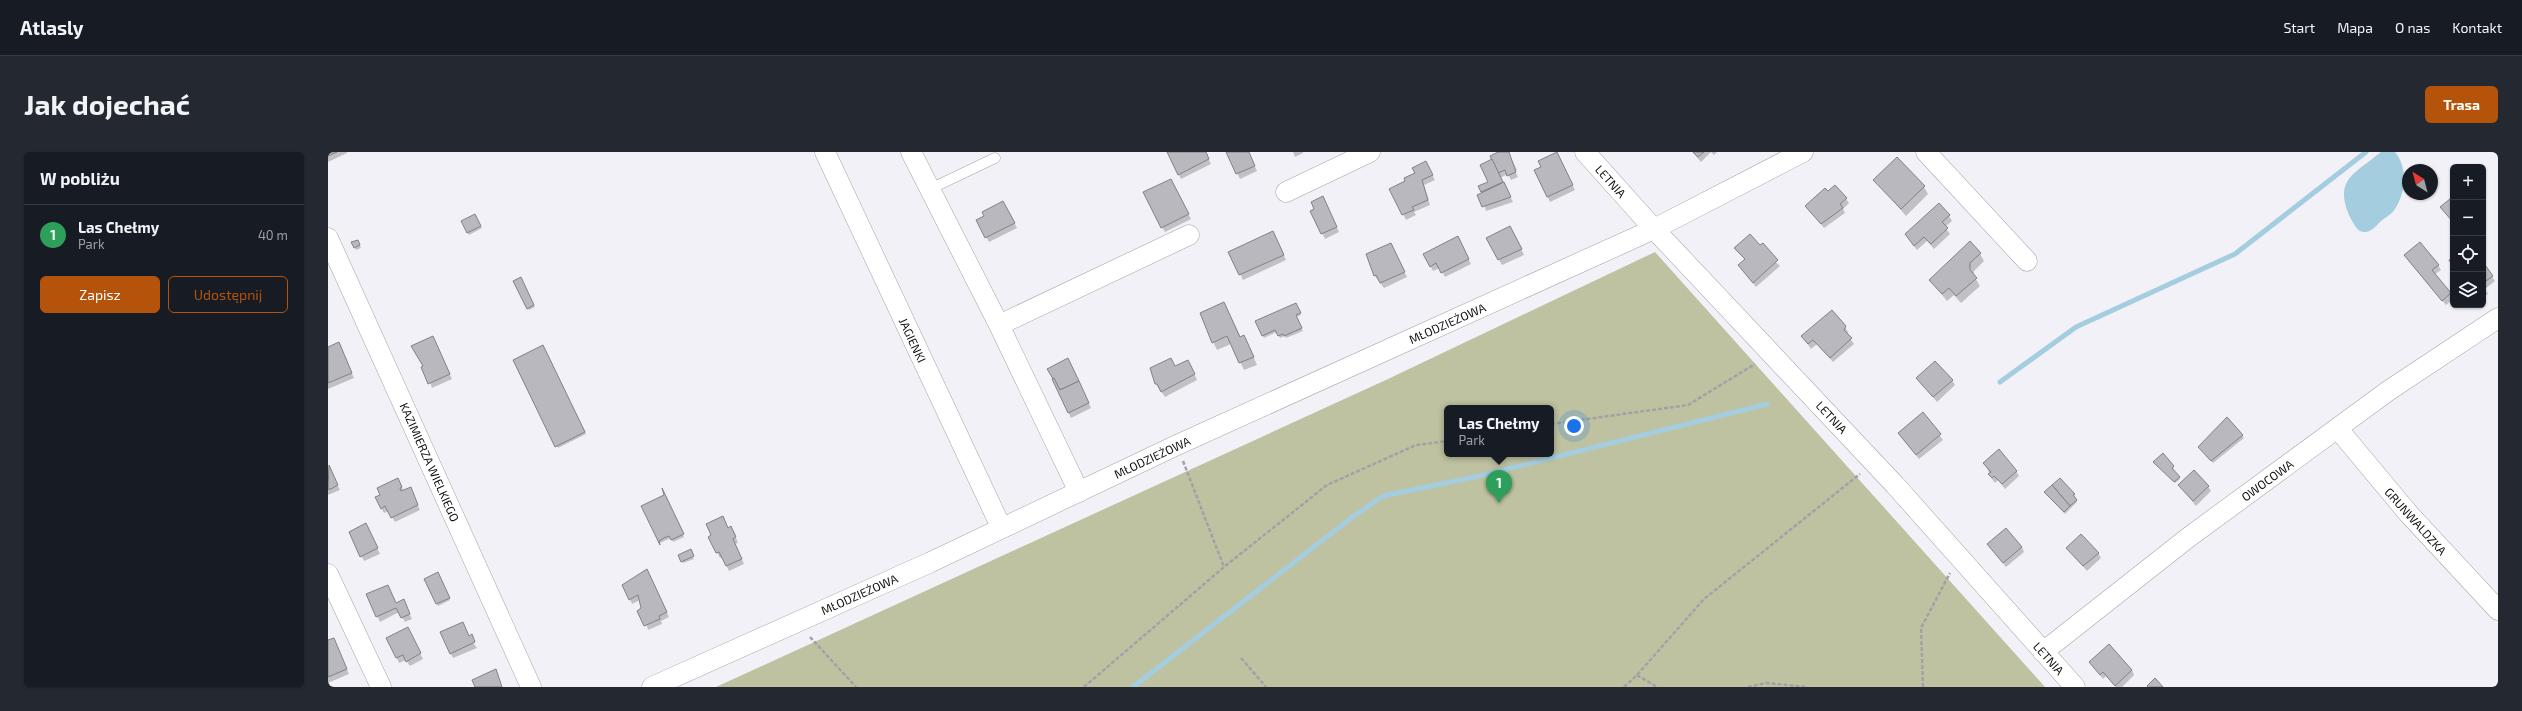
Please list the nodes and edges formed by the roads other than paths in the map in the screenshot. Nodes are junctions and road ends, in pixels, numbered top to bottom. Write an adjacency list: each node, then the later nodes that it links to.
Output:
1 (826, 152): 18 (street, JAGIENKI)
2 (911, 152): 8 (street)
3 (1370, 152): 9 (street)
4 (1585, 152): 10 (street, LETNIA)
5 (1803, 152): 10 (street, MŁODZIEŻOWA)
6 (1926, 152): 13 (street)
7 (994, 158): 8 (lane)
8 (930, 189): 15 (street)
9 (1286, 192)
10 (1654, 229): 17 (street, MŁODZIEŻOWA); 21 (street, LETNIA)
11 (1189, 235): 15 (street)
12 (329, 242): 23 (street, KAZIMIERZA WIELKIEGO)
13 (2028, 261)
14 (2498, 318): 16 (street, OWOCOWA)
15 (999, 326): 17 (street)
16 (2338, 429): 20 (street, GRUNWALDZKA); 21 (street, OWOCOWA)
17 (1079, 492): 18 (street, MŁODZIEŻOWA)
18 (1001, 528): 24 (street, MŁODZIEŻOWA)
19 (328, 574): 22 (street)
20 (2498, 610)
21 (2043, 652): 25 (street, LETNIA)
22 (381, 687)
23 (531, 687)
24 (652, 687)
25 (2075, 687)

